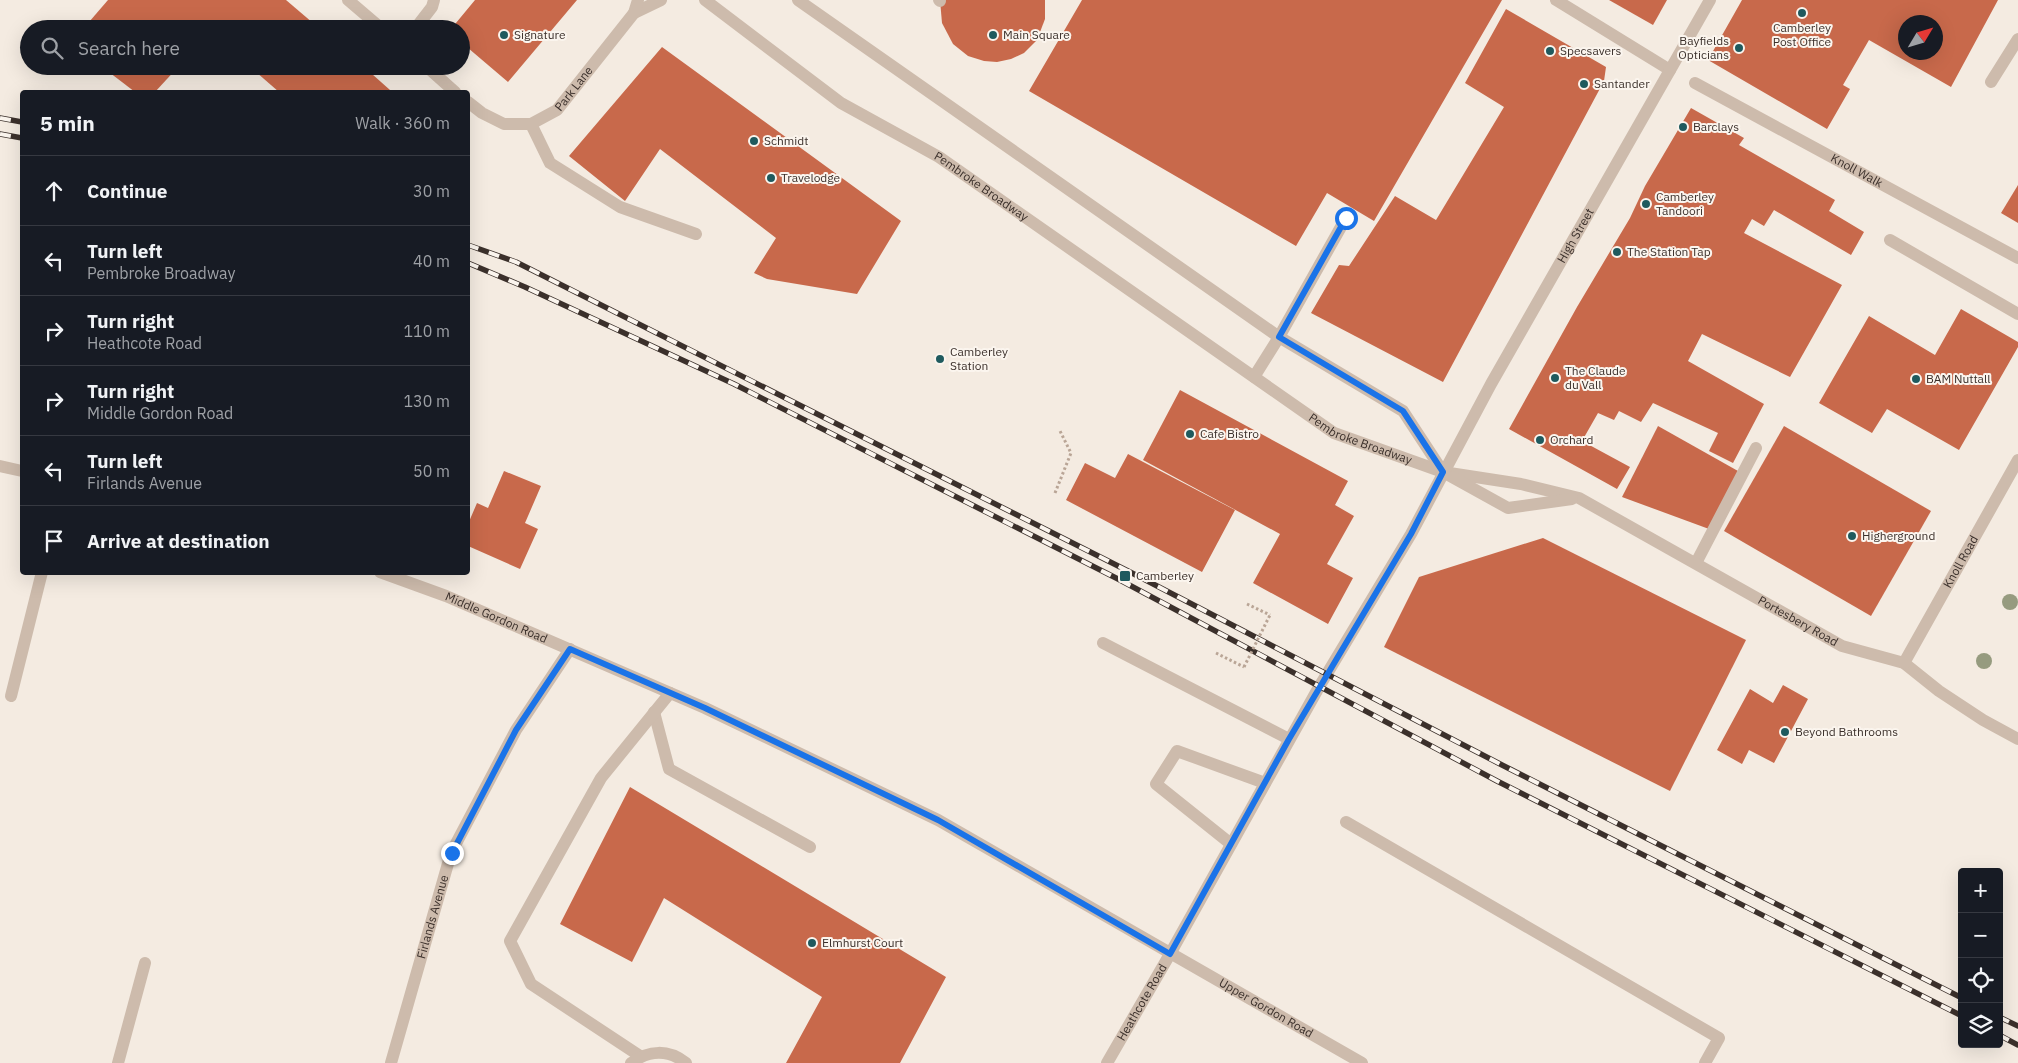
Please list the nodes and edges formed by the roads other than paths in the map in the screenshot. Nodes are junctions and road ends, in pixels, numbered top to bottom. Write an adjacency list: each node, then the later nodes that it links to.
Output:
1 (348, 0): 10 (street)
2 (434, 0): 11 (street)
3 (638, 0): 9 (street, Park Lane)
4 (661, 0): 9 (street, Park Lane)
5 (705, 0): 26 (street, Pembroke Broadway)
6 (798, 0): 25 (street, Pembroke Broadway)
7 (1556, 0): 13 (street)
8 (1710, 0): 13 (street, High Street)
9 (634, 13): 19 (street, Park Lane)
10 (371, 20)
11 (422, 20)
12 (2018, 39): 15 (street)
13 (1670, 70): 31 (street, High Street)
14 (436, 75): 17 (street)
15 (1991, 82)
16 (1694, 83): 23 (street, Knoll Walk)
17 (453, 90)
18 (470, 104): 19 (street, Park Lane)
19 (531, 124): 21 (street)
20 (1346, 218): 25 (street)
21 (696, 234)
22 (1890, 240): 24 (street)
23 (2018, 258)
24 (2018, 314)
25 (1279, 337): 26 (street); 31 (street, Pembroke Broadway)
26 (1254, 377): 31 (street, Pembroke Broadway)
27 (1756, 448): 33 (street)
28 (2018, 460): 38 (street, Knoll Road)
29 (0, 466): 30 (street)
30 (20, 471)
31 (1443, 472): 32 (street, Portesbery Road); 32 (street); 42 (street, Heathcote Road)
32 (1579, 498): 33 (street, Portesbery Road)
33 (1696, 563): 38 (street, Portesbery Road)
34 (41, 575): 40 (street)
35 (388, 575): 37 (street, Middle Gordon Road)
36 (1103, 643): 42 (street)
37 (570, 649): 39 (street, Middle Gordon Road); 52 (street, Firlands Avenue)
38 (1904, 663): 43 (street, Portesbery Road)
39 (670, 693): 41 (street); 48 (street, Middle Gordon Road)
40 (12, 696)
41 (654, 712): 47 (street); 50 (street)
42 (1289, 739): 44 (street, Heathcote Road)
43 (2018, 739)
44 (1264, 783): 46 (street, Heathcote Road); 46 (street)
45 (1346, 822): 56 (street)
46 (1231, 844): 48 (street, Heathcote Road)
47 (810, 847)
48 (1170, 954): 54 (street, Heathcote Road); 55 (street, Upper Gordon Road)
49 (145, 964): 51 (street)
50 (636, 1060): 53 (street)
51 (118, 1063)
52 (391, 1063)
53 (686, 1063)
54 (1107, 1063)
55 (1362, 1063)
56 (1705, 1063)

